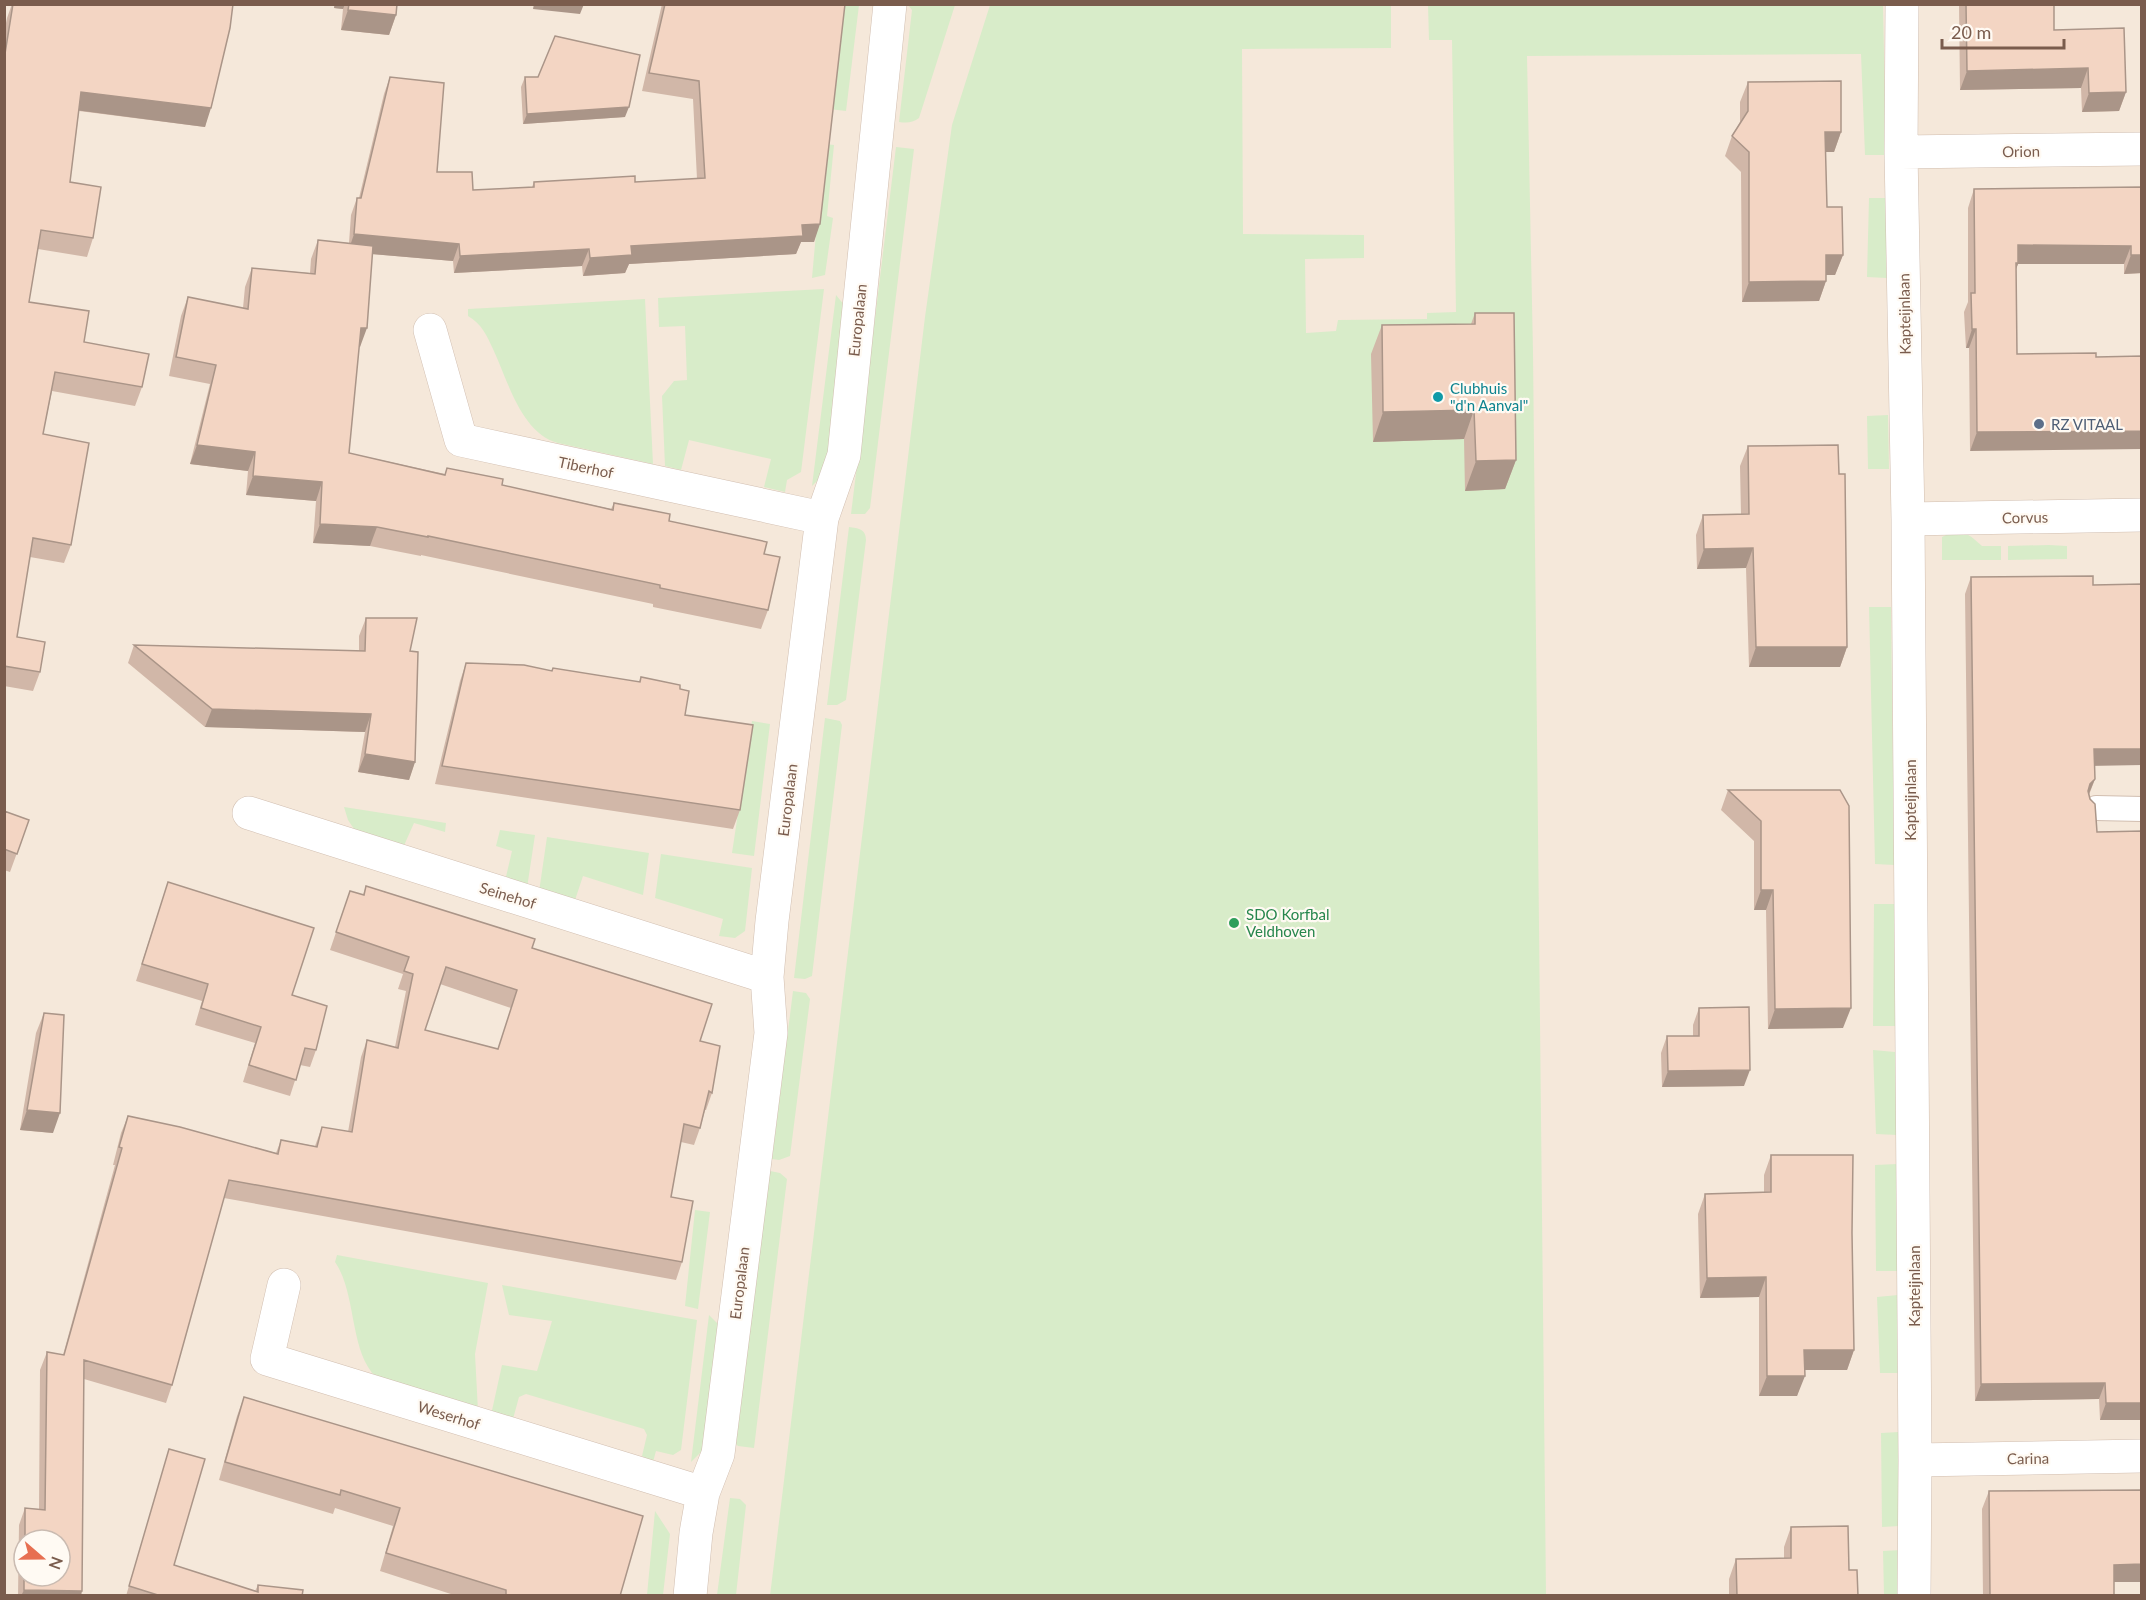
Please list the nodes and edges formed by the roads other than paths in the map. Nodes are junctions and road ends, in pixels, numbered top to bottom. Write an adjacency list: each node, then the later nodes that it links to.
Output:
1 (890, 4): 7 (street, Europalaan)
2 (1902, 4): 4 (street, Kapteijnlaan)
3 (2142, 149): 4 (street, Orion)
4 (1901, 152): 8 (street, Kapteijnlaan)
5 (430, 330): 7 (street, Tiberhof)
6 (2142, 515): 8 (street, Corvus)
7 (822, 518): 12 (street, Europalaan)
8 (1908, 519): 15 (street, Kapteijnlaan)
9 (2096, 808): 10 (lane)
10 (2142, 809)
11 (249, 813): 12 (street, Seinehof)
12 (767, 977): 16 (street, Europalaan)
13 (284, 1285): 16 (street, Weserhof)
14 (2142, 1456): 15 (street, Carina)
15 (1915, 1460): 18 (street, Kapteijnlaan)
16 (703, 1493): 17 (street, Europalaan)
17 (690, 1596)
18 (1914, 1596)

